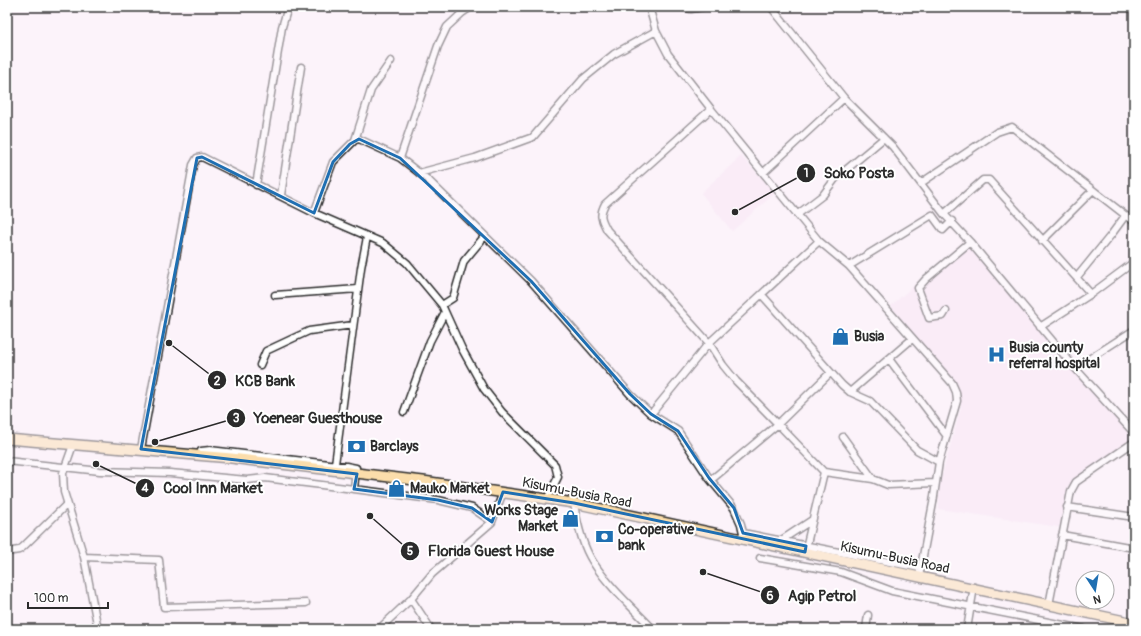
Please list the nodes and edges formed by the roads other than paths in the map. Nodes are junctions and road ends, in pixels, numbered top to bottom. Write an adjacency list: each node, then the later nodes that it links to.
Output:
1 (288, 7): 18 (street)
2 (471, 7): 14 (street)
3 (649, 7): 7 (street)
4 (681, 7): 5 (street)
5 (703, 7)
6 (771, 7): 10 (street)
7 (656, 31): 11 (street); 16 (street)
8 (391, 61): 13 (street)
9 (301, 67): 20 (street)
10 (844, 98): 12 (street); 15 (street)
11 (711, 109): 15 (street); 46 (street)
12 (884, 138): 17 (street); 22 (street)
13 (355, 140): 14 (street); 21 (street)
14 (400, 158): 16 (street)
15 (764, 172): 22 (street)
16 (419, 173): 28 (street)
17 (921, 183): 19 (street); 23 (street)
18 (256, 185): 20 (street); 61 (street)
19 (1092, 191): 24 (street); 30 (street)
20 (281, 195): 21 (street)
21 (314, 213): 27 (street)
22 (798, 214): 29 (street)
23 (944, 214): 25 (street); 30 (street)
24 (1125, 216): 26 (street); 34 (street)
25 (952, 221): 31 (street); 33 (street)
26 (1134, 222)
27 (367, 237): 35 (street); 39 (street)
28 (484, 237): 39 (street); 53 (street)
29 (819, 241): 33 (street); 38 (street)
30 (1042, 241): 34 (street)
31 (970, 242): 40 (street); 43 (street)
32 (1134, 262): 36 (street)
33 (848, 266): 45 (street)
34 (1078, 277): 36 (street)
35 (358, 289): 37 (street); 42 (street)
36 (1091, 294): 43 (street)
37 (275, 295)
38 (762, 295): 46 (street); 50 (street)
39 (442, 306): 41 (street)
40 (946, 311)
41 (445, 312): 52 (street); 74 (street)
42 (353, 326): 48 (street); 65 (street)
43 (1040, 327): 49 (street)
44 (1134, 330): 49 (street)
45 (912, 339): 47 (street); 56 (street)
46 (709, 343): 53 (street); 54 (street)
47 (889, 359): 51 (street); 56 (street)
48 (260, 365)
49 (1075, 368): 55 (street)
50 (830, 373): 51 (street); 54 (street)
51 (850, 392): 64 (street)
52 (404, 412)
53 (651, 414): 70 (street)
54 (778, 424): 67 (street); 70 (street)
55 (1134, 433)
56 (946, 435): 64 (street)
57 (842, 438): 69 (street)
58 (7, 439): 60 (highway, Kisumu-Busia Road)
59 (1134, 442): 77 (street)
60 (73, 445): 61 (highway, Kisumu-Busia Road); 66 (street)
61 (141, 449): 62 (highway, Kisumu-Busia Road)
62 (200, 455): 65 (street); 68 (highway, Kisumu-Busia Road)
63 (7, 461): 66 (street)
64 (938, 462): 71 (street)
65 (335, 464): 68 (street)
66 (64, 468): 72 (street); 86 (street)
67 (824, 472): 69 (street); 79 (street)
68 (357, 474): 72 (street); 73 (highway, Kisumu-Busia Road)
69 (873, 479): 71 (street)
70 (711, 480): 82 (street)
71 (935, 483): 88 (street)
72 (354, 489): 80 (street)
73 (503, 492): 74 (highway, Kisumu-Busia Road); 80 (street)
74 (547, 499): 75 (highway, Kisumu-Busia Road)
75 (574, 503): 84 (highway, Kisumu-Busia Road); 100 (street)
76 (65, 506): 85 (street)
77 (1067, 507): 78 (street); 81 (street)
78 (1134, 517)
79 (812, 520): 82 (street); 84 (street)
80 (492, 522): 90 (street)
81 (1062, 535): 83 (street); 92 (street)
82 (780, 541): 84 (street)
83 (1134, 548)
84 (805, 549): 88 (highway, Kisumu-Busia Road)
85 (7, 552)
86 (84, 557): 91 (street); 97 (street)
87 (760, 558): 93 (street)
88 (920, 572): 89 (highway, Kisumu-Busia Road)
89 (974, 587): 92 (highway, Kisumu-Busia Road); 93 (street)
90 (411, 599): 96 (street); 99 (street)
91 (306, 603)
92 (1049, 605): 95 (highway, Kisumu-Busia Road)
93 (971, 607): 102 (street); 103 (street)
94 (868, 615): 101 (street)
95 (1134, 623)
96 (387, 626): 98 (street)
97 (98, 629)
98 (379, 629)
99 (431, 629)
100 (653, 629)
101 (866, 629)
102 (967, 629)
103 (1084, 629)

